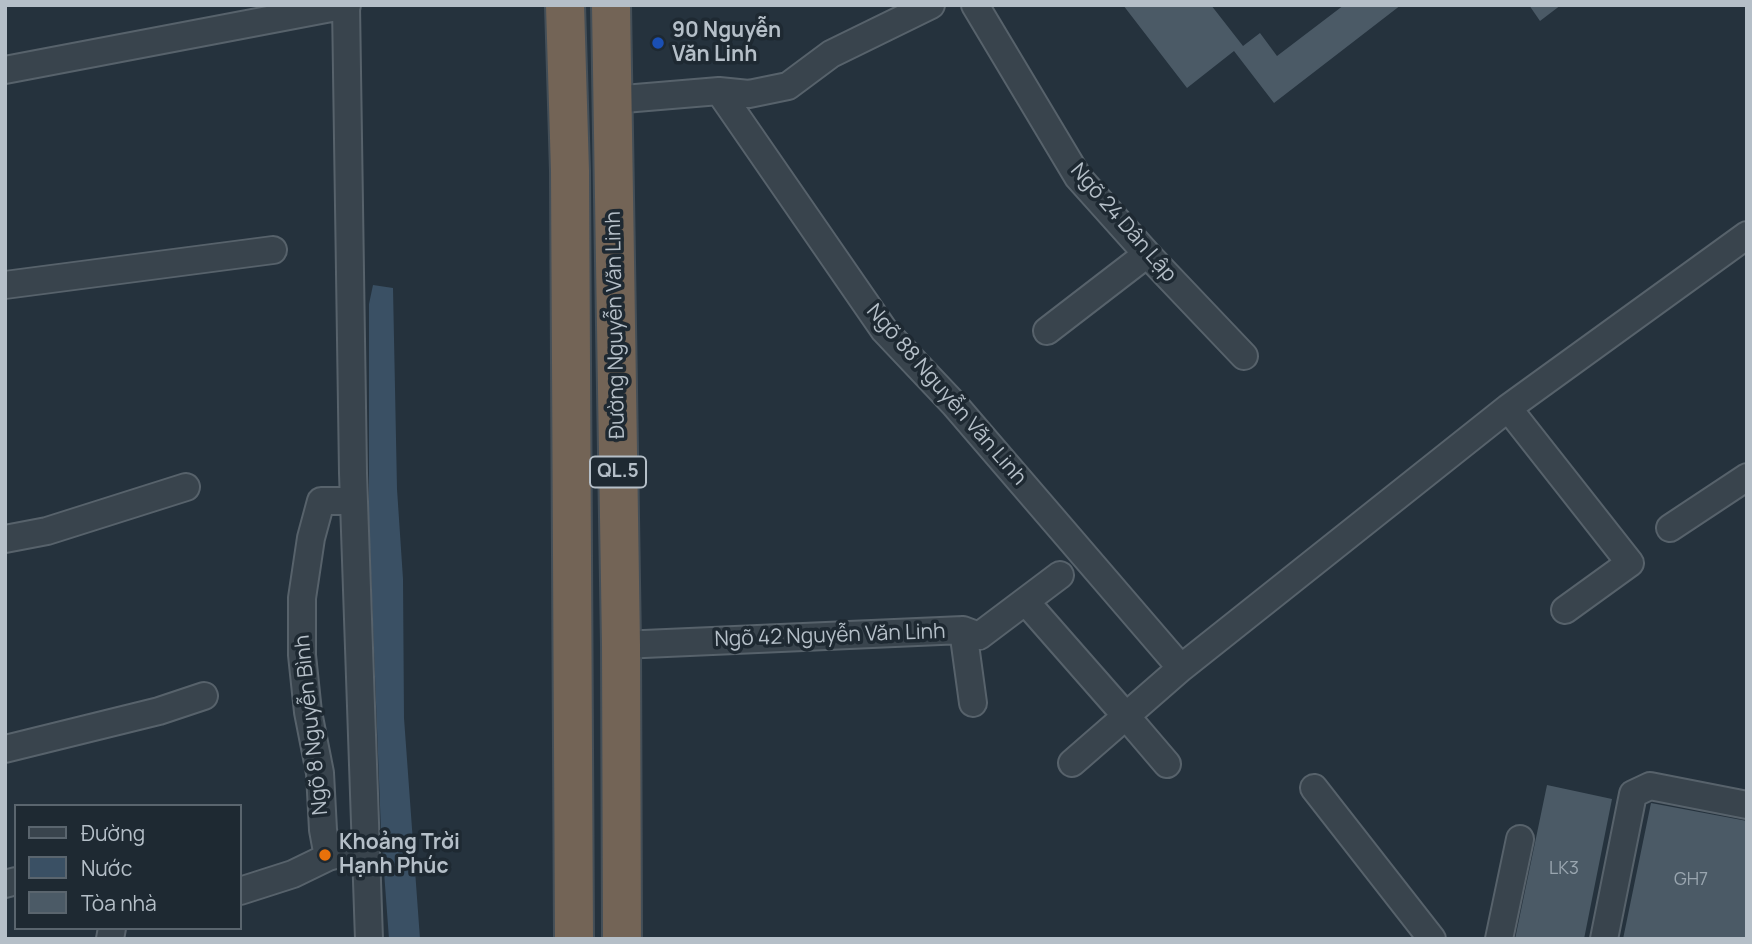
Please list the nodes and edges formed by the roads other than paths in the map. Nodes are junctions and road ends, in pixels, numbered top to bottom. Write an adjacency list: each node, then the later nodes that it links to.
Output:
1 (346, 5): 6 (street); 18 (street)
2 (565, 5): 40 (highway, Đường Nguyễn Văn Linh / QL.5)
3 (611, 5): 8 (highway, Đường Nguyễn Văn Linh / QL.5)
4 (931, 5): 7 (street)
5 (975, 5): 11 (street, Ngõ 24 Dân Lập)
6 (5, 70)
7 (719, 92): 8 (street); 26 (street, Ngõ 88 Nguyễn Văn Linh)
8 (612, 100): 25 (highway, Đường Nguyễn Văn Linh / QL.5)
9 (1747, 235): 15 (street)
10 (272, 250): 12 (street)
11 (1147, 254): 13 (street); 14 (street, Ngõ 24 Dân Lập)
12 (17, 283)
13 (1047, 331)
14 (1244, 356)
15 (1508, 408): 23 (street); 26 (street)
16 (1747, 477): 19 (street)
17 (186, 487): 20 (street)
18 (354, 501): 36 (street); 37 (street, Ngõ 8 Nguyễn Bình)
19 (1670, 528)
20 (5, 539)
21 (1060, 575): 22 (street, Ngõ 42 Nguyễn Văn Linh)
22 (1026, 602): 24 (street, Ngõ 42 Nguyễn Văn Linh); 29 (street)
23 (1565, 610)
24 (963, 630): 25 (street, Ngõ 42 Nguyễn Văn Linh); 28 (street)
25 (621, 645): 41 (highway, Đường Nguyễn Văn Linh / QL.5)
26 (1181, 668): 29 (street)
27 (204, 696): 30 (street)
28 (973, 704)
29 (1126, 716): 31 (street); 32 (street)
30 (5, 749)
31 (1072, 764)
32 (1167, 764)
33 (1314, 788): 42 (street)
34 (1747, 805): 44 (street)
35 (1520, 839): 43 (street)
36 (365, 847): 37 (street); 39 (street)
37 (327, 857): 38 (street)
38 (242, 890)
39 (369, 939)
40 (574, 939)
41 (622, 939)
42 (1432, 939)
43 (1499, 939)
44 (1604, 939)

